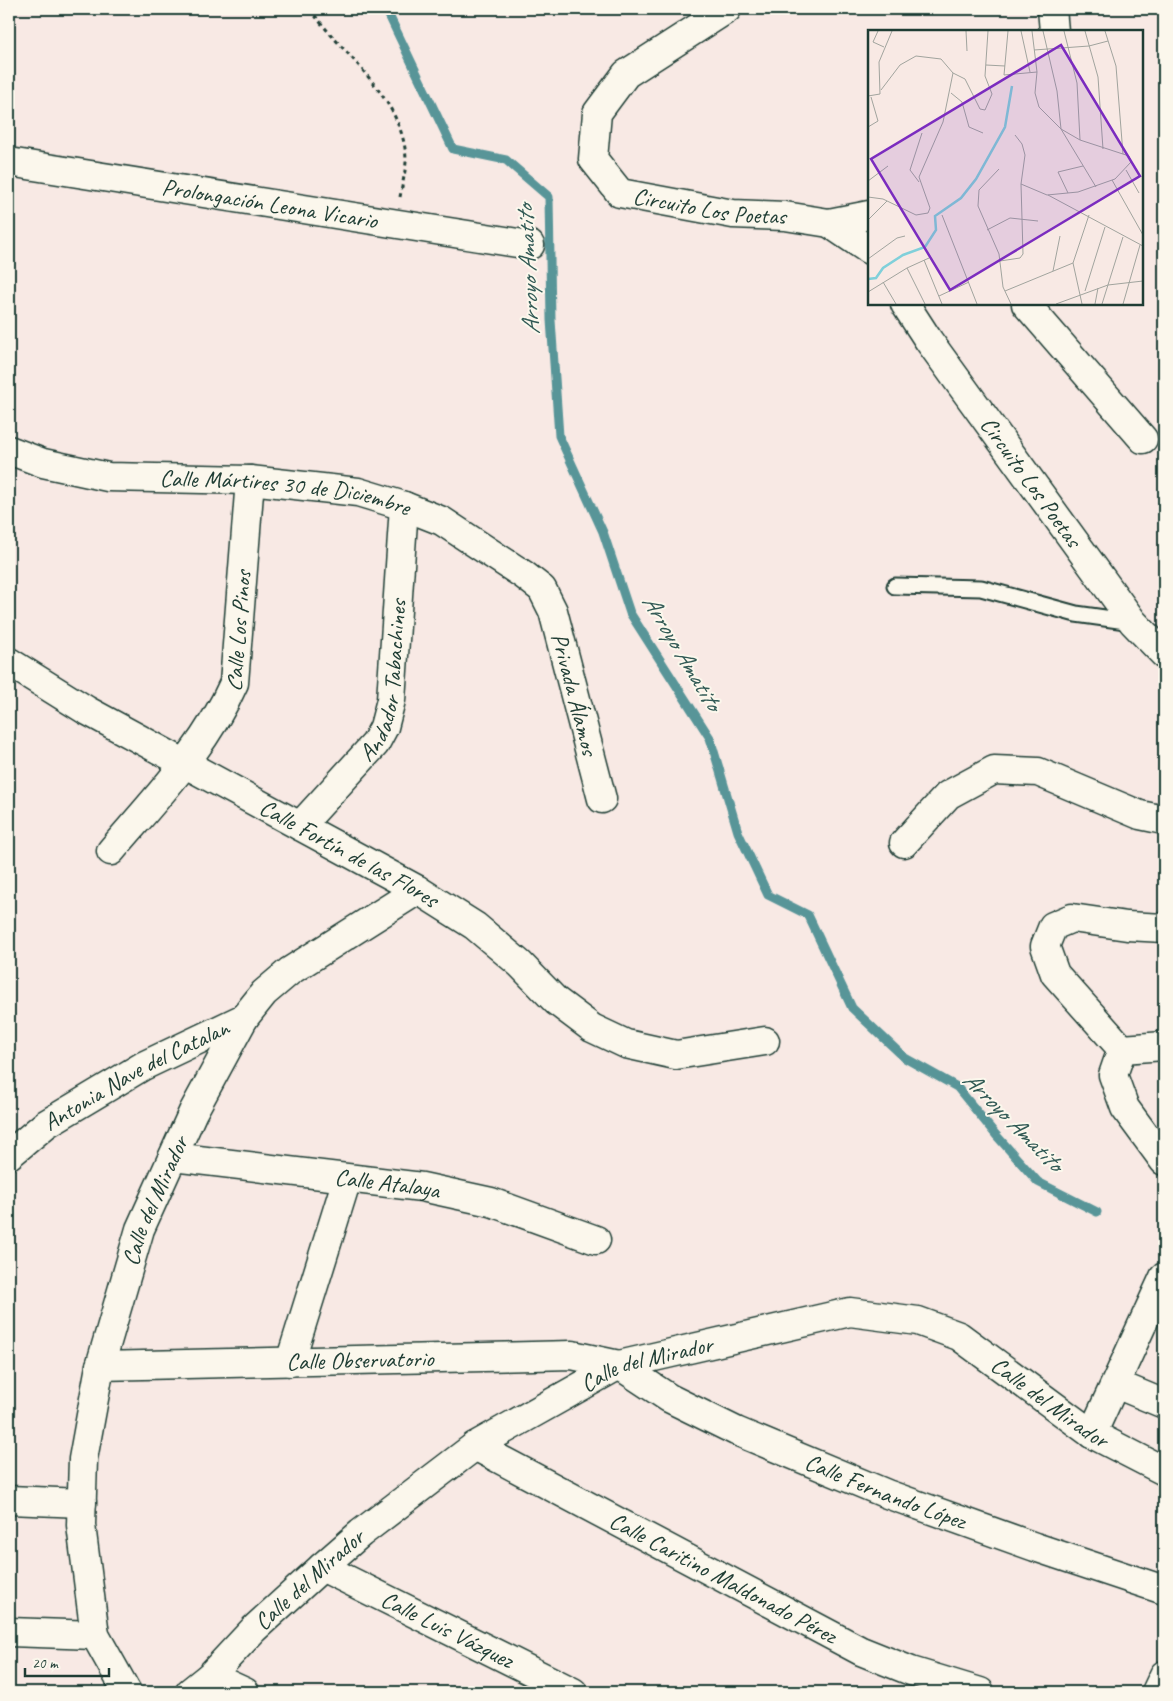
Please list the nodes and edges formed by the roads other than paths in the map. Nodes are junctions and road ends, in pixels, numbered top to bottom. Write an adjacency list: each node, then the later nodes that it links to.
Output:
1 (727, 9): 6 (street, Circuito Los Poetas)
2 (1052, 9): 3 (street)
3 (1054, 30)
4 (9, 162): 7 (street, Prolongación Leona Vicario)
5 (868, 215): 6 (street)
6 (829, 223): 8 (street, Circuito Los Poetas)
7 (530, 245)
8 (868, 249)
9 (906, 305): 17 (street, Circuito Los Poetas)
10 (1027, 305): 11 (street)
11 (1143, 439)
12 (9, 450): 13 (street, Calle Mártires 30 de Diciembre)
13 (250, 480): 14 (street, Calle Mártires 30 de Diciembre); 20 (street, Calle Los Pinos)
14 (404, 506): 16 (street, Calle Mártires 30 de Diciembre); 23 (street, Andador Tabachines)
15 (895, 586): 17 (lane)
16 (542, 589): 21 (street, Privada Álamos)
17 (1133, 622): 18 (street, Circuito Los Poetas)
18 (1164, 654)
19 (9, 662): 20 (street, Calle Fortín de las Flores)
20 (184, 764): 23 (street, Calle Fortín de las Flores); 25 (street, Calle Los Pinos)
21 (602, 799)
22 (1164, 820): 24 (street)
23 (300, 826): 26 (street, Calle Fortín de las Flores)
24 (904, 843)
25 (111, 851)
26 (418, 890): 28 (street, Calle del Mirador); 29 (street, Calle Fortín de las Flores)
27 (1164, 928): 31 (street)
28 (244, 1018): 32 (street, Antonia Nave del Catalan); 33 (street, Calle del Mirador)
29 (765, 1041)
30 (1164, 1046): 31 (street)
31 (1122, 1048): 34 (street)
32 (9, 1155)
33 (173, 1157): 35 (street, Calle Atalaya); 40 (street, Calle del Mirador)
34 (1164, 1161)
35 (347, 1179): 36 (street, Calle Atalaya); 38 (street)
36 (596, 1240)
37 (1164, 1277): 41 (street)
38 (290, 1362): 39 (street, Calle Observatorio); 40 (street, Calle Observatorio)
39 (619, 1365): 43 (street, Calle del Mirador); 44 (street, Calle del Mirador); 49 (street, Calle Fernando López)
40 (100, 1366): 47 (street, Calle del Mirador)
41 (1116, 1384): 42 (street); 43 (street)
42 (1164, 1404)
43 (1092, 1434): 45 (street, Calle del Mirador)
44 (474, 1446): 48 (street, Calle del Mirador); 57 (street, Calle Caritino Maldonado Pérez)
45 (1164, 1471)
46 (9, 1500): 47 (street)
47 (82, 1503): 51 (street, Calle del Mirador)
48 (322, 1567): 53 (street, Calle del Mirador); 56 (street, Calle Luis Vázquez)
49 (1164, 1590)
50 (9, 1632): 51 (street)
51 (95, 1635): 54 (street, Calle del Mirador)
52 (1164, 1675): 58 (street)
53 (200, 1684): 55 (street)
54 (127, 1692)
55 (245, 1692)
56 (573, 1692)
57 (980, 1692)
58 (1156, 1692)

